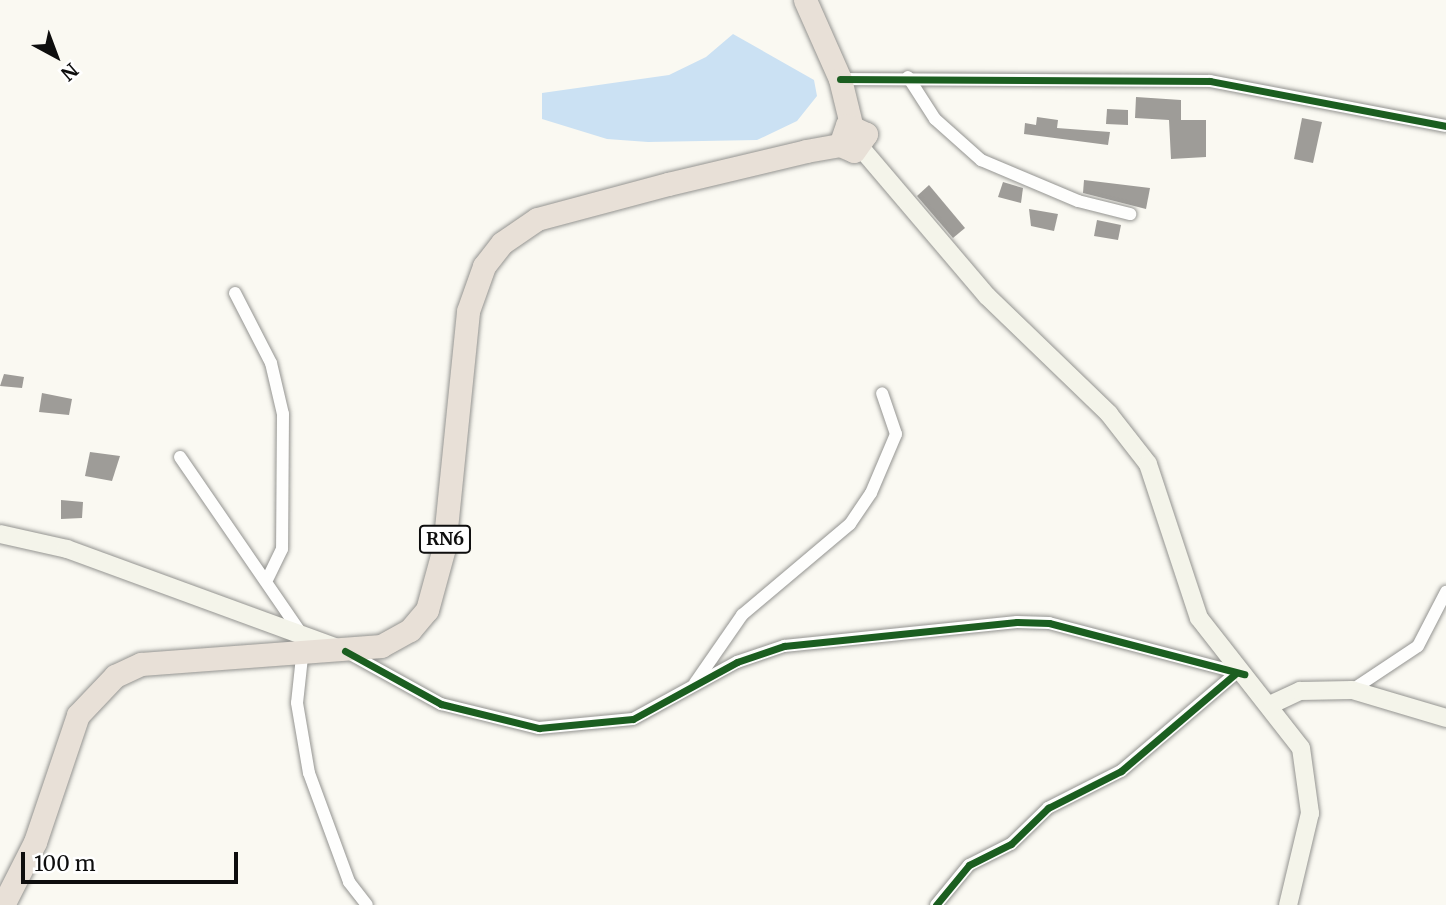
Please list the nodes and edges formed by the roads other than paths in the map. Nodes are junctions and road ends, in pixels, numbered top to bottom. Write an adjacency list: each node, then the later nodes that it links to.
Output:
1 (805, 0): 3 (highway)
2 (908, 77): 3 (street); 4 (street); 6 (street)
3 (840, 79): 5 (highway)
4 (1446, 126)
5 (850, 139): 14 (highway, RN6); 16 (main road)
6 (1129, 214)
7 (235, 293): 11 (street)
8 (882, 393): 17 (street)
9 (180, 457): 11 (street)
10 (0, 534): 13 (main road)
11 (268, 578): 13 (street)
12 (1446, 592): 18 (street)
13 (299, 629): 14 (main road)
14 (345, 651): 15 (highway, RN6); 17 (street)
15 (302, 657): 21 (highway, RN6); 22 (street)
16 (1240, 674): 17 (street); 19 (main road); 23 (street)
17 (693, 685)
18 (1352, 691): 19 (main road); 20 (main road)
19 (1272, 704): 24 (main road)
20 (1446, 718)
21 (3, 905)
22 (367, 905)
23 (936, 905)
24 (1288, 905)

